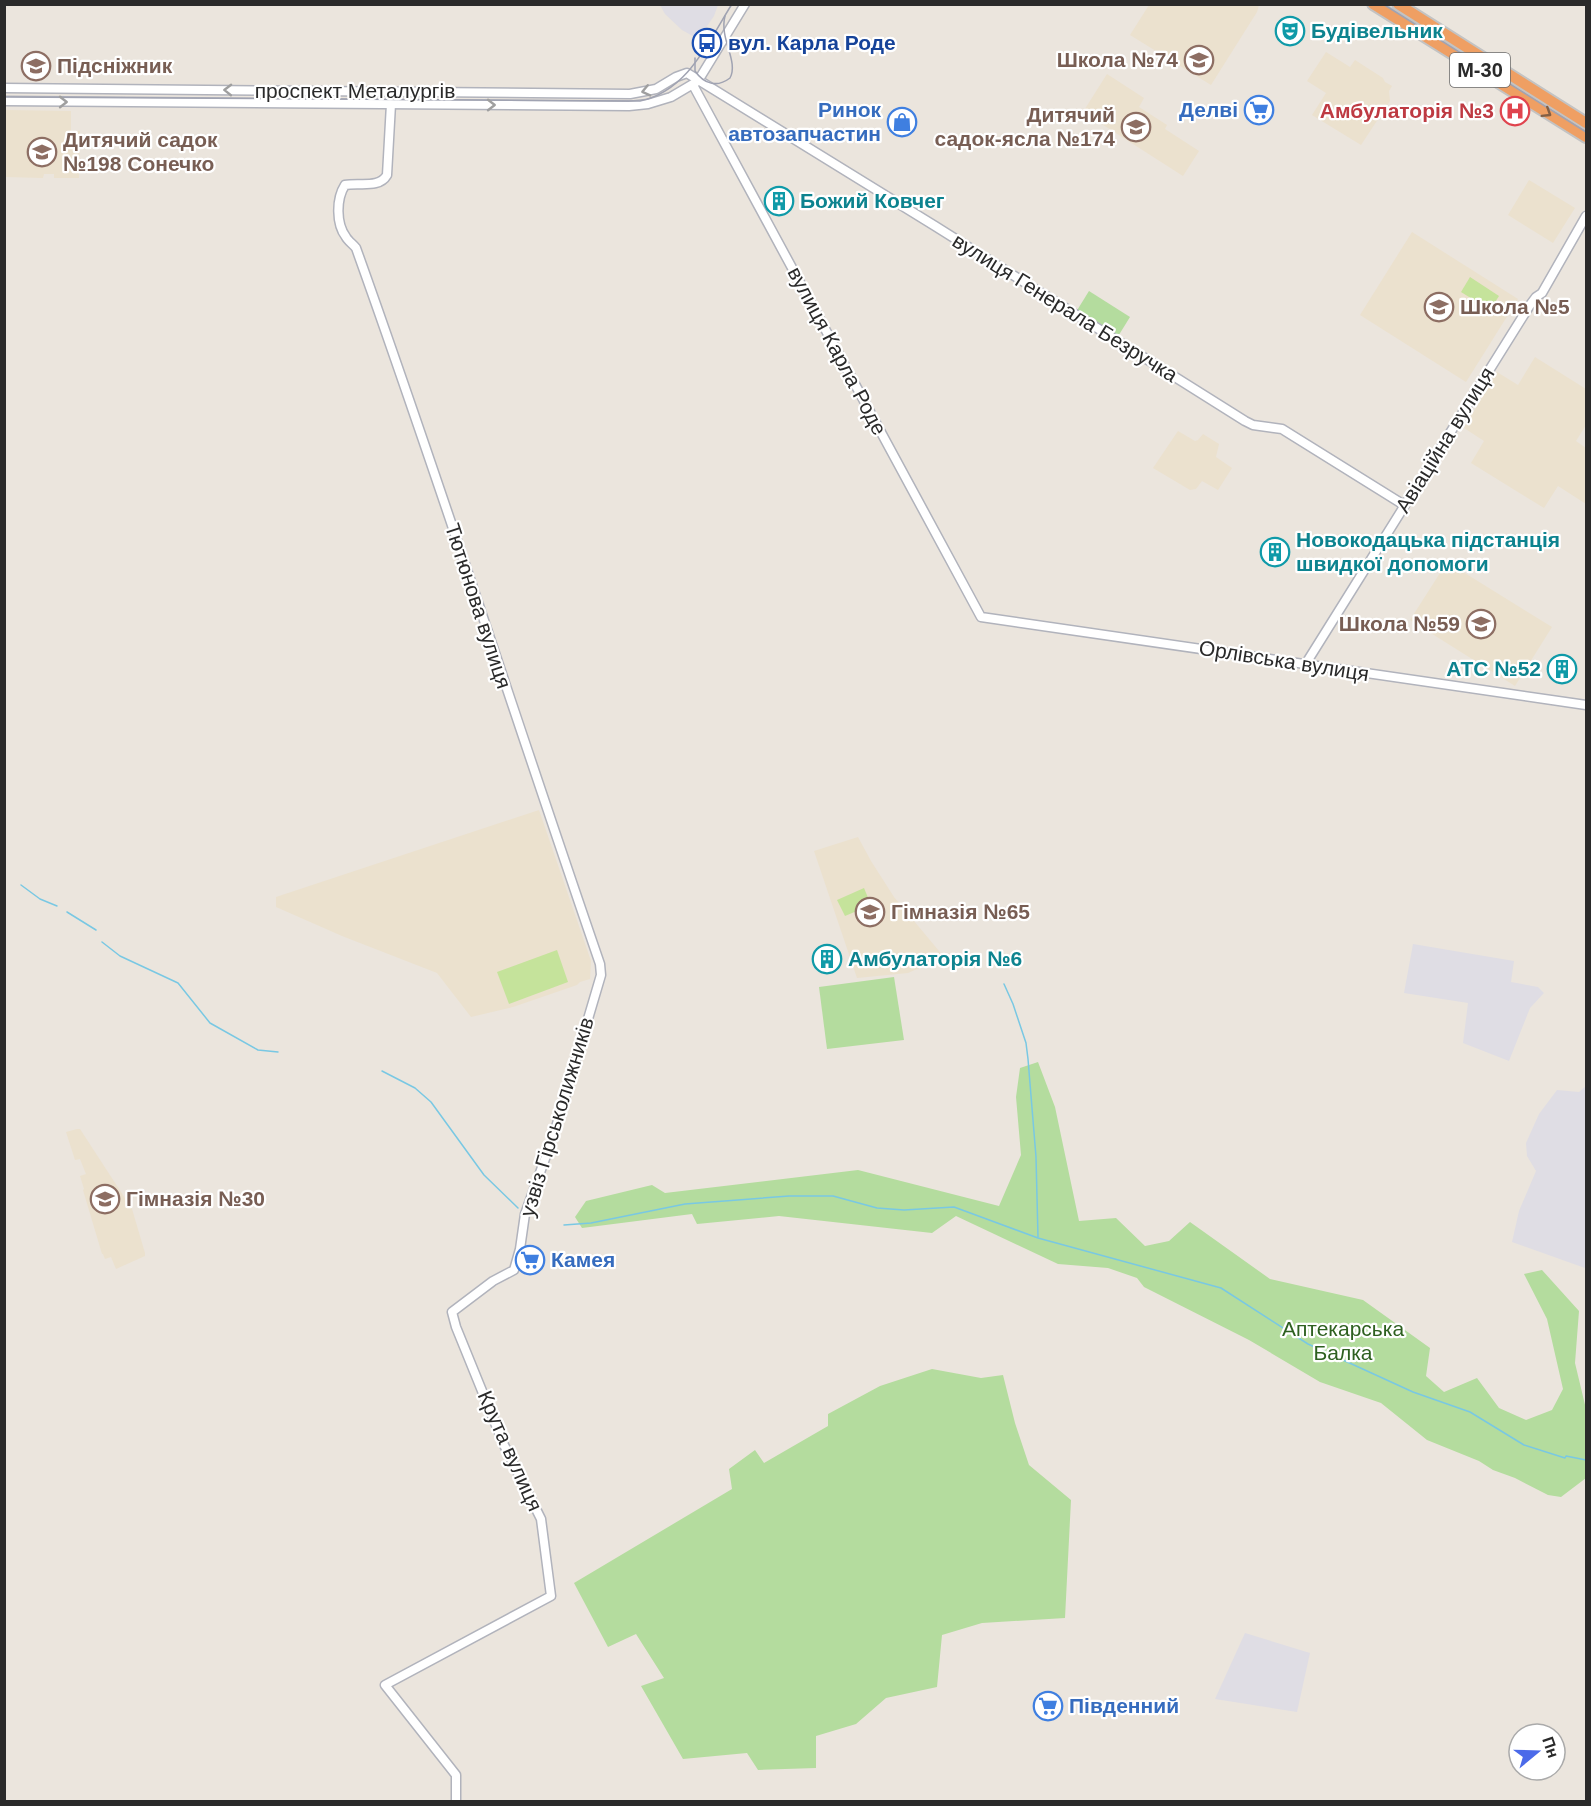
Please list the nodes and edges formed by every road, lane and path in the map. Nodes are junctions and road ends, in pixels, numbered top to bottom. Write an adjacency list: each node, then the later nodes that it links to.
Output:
1 (745, 4): 4 (street)
2 (1373, 4): 9 (highway, М-30, one-way to 9)
3 (1398, 4): 8 (highway, М-30)
4 (696, 83): 5 (street, проспект Металургів, one-way to 5); 7 (street, проспект Металургів, one-way to 4); 11 (street, вулиця Генерала Безручка); 12 (street, вулиця Карла Роде)
5 (4, 88)
6 (4, 101): 7 (street, проспект Металургів, one-way to 7)
7 (391, 104): 15 (street, Тютюнова вулиця)
8 (1587, 123)
9 (1587, 137)
10 (1587, 216): 11 (street, Авіаційна вулиця)
11 (1404, 504): 13 (street, Авіаційна вулиця)
12 (981, 617): 13 (street, Орлівська вулиця)
13 (1305, 665): 14 (street, Орлівська вулиця)
14 (1587, 705)
15 (600, 964): 16 (street, узвіз Гірськолижників)
16 (452, 1312): 17 (street, Крута вулиця)
17 (456, 1802)

